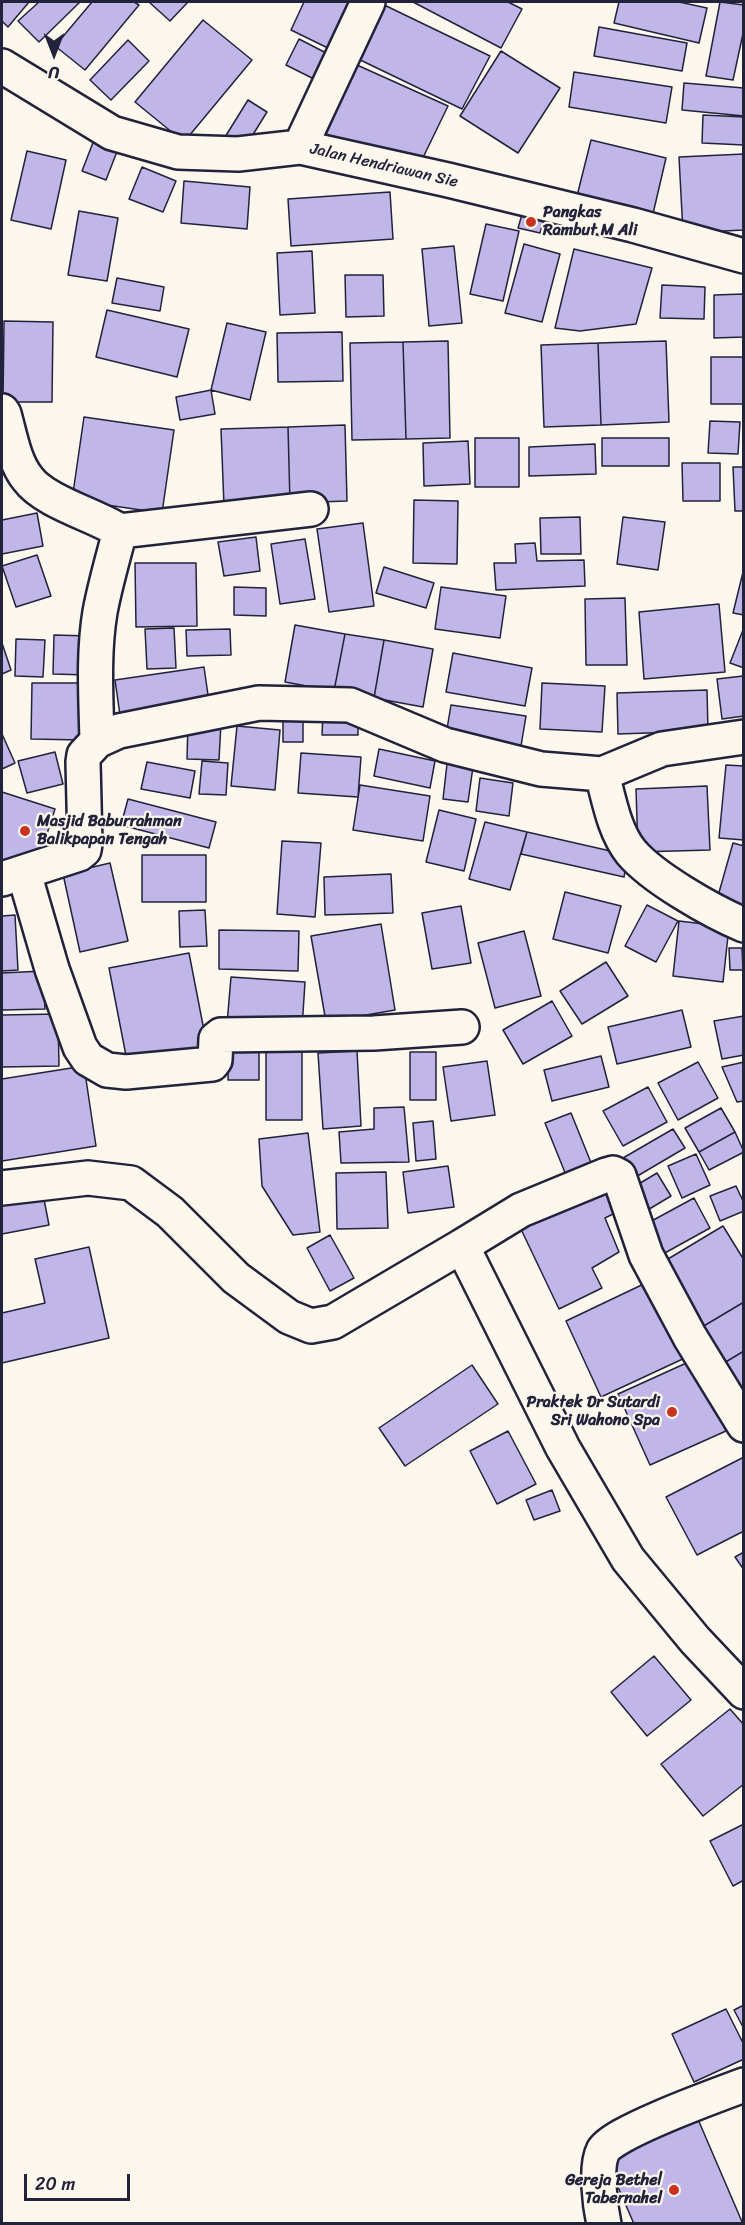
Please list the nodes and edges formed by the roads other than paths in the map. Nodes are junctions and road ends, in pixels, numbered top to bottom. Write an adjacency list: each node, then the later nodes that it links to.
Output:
1 (368, 2): 3 (street)
2 (2, 66): 3 (street, Jalan Hendriawan Sie)
3 (300, 147): 4 (street, Jalan Hendriawan Sie)
4 (744, 256)
5 (2, 411): 7 (street)
6 (311, 509): 7 (street)
7 (120, 531): 9 (street)
8 (744, 737): 10 (street)
9 (97, 741): 10 (street); 11 (street)
10 (602, 774): 12 (street)
11 (13, 876): 13 (street)
12 (744, 925)
13 (462, 1027)
14 (2, 1188): 15 (street)
15 (462, 1246): 16 (street); 17 (street)
16 (744, 1425)
17 (744, 1692)
18 (744, 2085): 19 (street)
19 (604, 2223)

